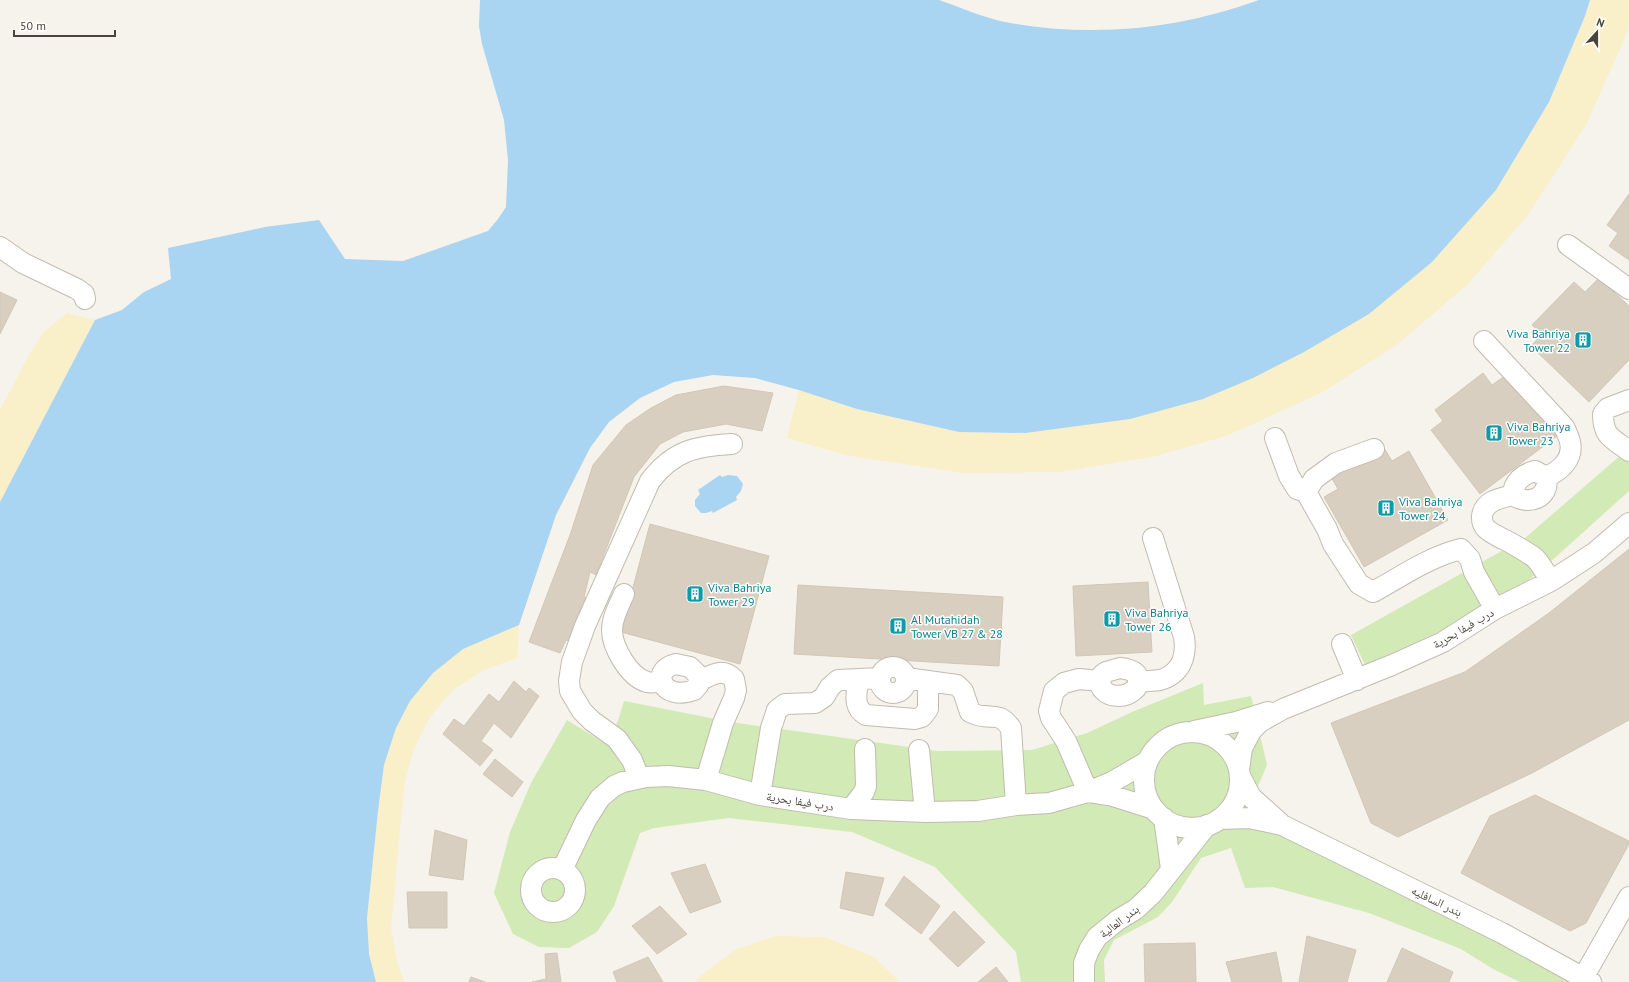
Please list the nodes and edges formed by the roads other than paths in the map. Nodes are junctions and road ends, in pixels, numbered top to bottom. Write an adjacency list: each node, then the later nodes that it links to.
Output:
1 (1568, 244): 3 (street)
2 (0, 247): 4 (street)
3 (1629, 289)
4 (85, 299)
5 (1484, 341): 14 (street)
6 (1629, 400): 10 (street)
7 (1275, 438): 11 (street)
8 (732, 444): 27 (street)
9 (1374, 449): 11 (street)
10 (1629, 451)
11 (1306, 492): 16 (street)
12 (1629, 523): 14 (street, درب فيفا بحرية)
13 (1153, 538): 29 (street)
14 (1551, 581): 16 (street, درب فيفا بحرية)
15 (624, 594): 28 (street)
16 (1495, 610): 19 (street, درب فيفا بحرية)
17 (1342, 644): 19 (street)
18 (858, 679): 20 (street); 20 (street); 30 (street)
19 (1357, 680): 21 (street, درب فيفا بحرية)
20 (928, 682): 31 (street)
21 (1283, 709): 22 (street, درب فيفا بحرية); 26 (street, درب فيفا بحرية)
22 (1190, 732): 25 (street); 26 (street)
23 (865, 749): 32 (street)
24 (919, 750): 33 (street)
25 (1148, 762): 29 (street, درب فيفا بحرية); 34 (street)
26 (1239, 773): 35 (street); 36 (street, بندر السافليه)
27 (639, 778): 28 (street, درب فيفا بحرية); 38 (street, درب فيفا بحرية)
28 (706, 780): 30 (street, درب فيفا بحرية)
29 (1088, 792): 31 (street, درب فيفا بحرية); 34 (street, درب فيفا بحرية)
30 (760, 795): 32 (street, درب فيفا بحرية)
31 (1016, 805): 33 (street, درب فيفا بحرية)
32 (851, 809): 33 (street, درب فيفا بحرية)
33 (925, 812)
34 (1159, 814): 35 (street); 37 (street)
35 (1213, 822): 36 (street, بندر السافليه); 37 (street, بندر العالية)
36 (1282, 825): 40 (street, بندر السافليه)
37 (1171, 869): 41 (street, بندر العالية)
38 (562, 870)
39 (1629, 897): 40 (street)
40 (1587, 980)
41 (1084, 982)

